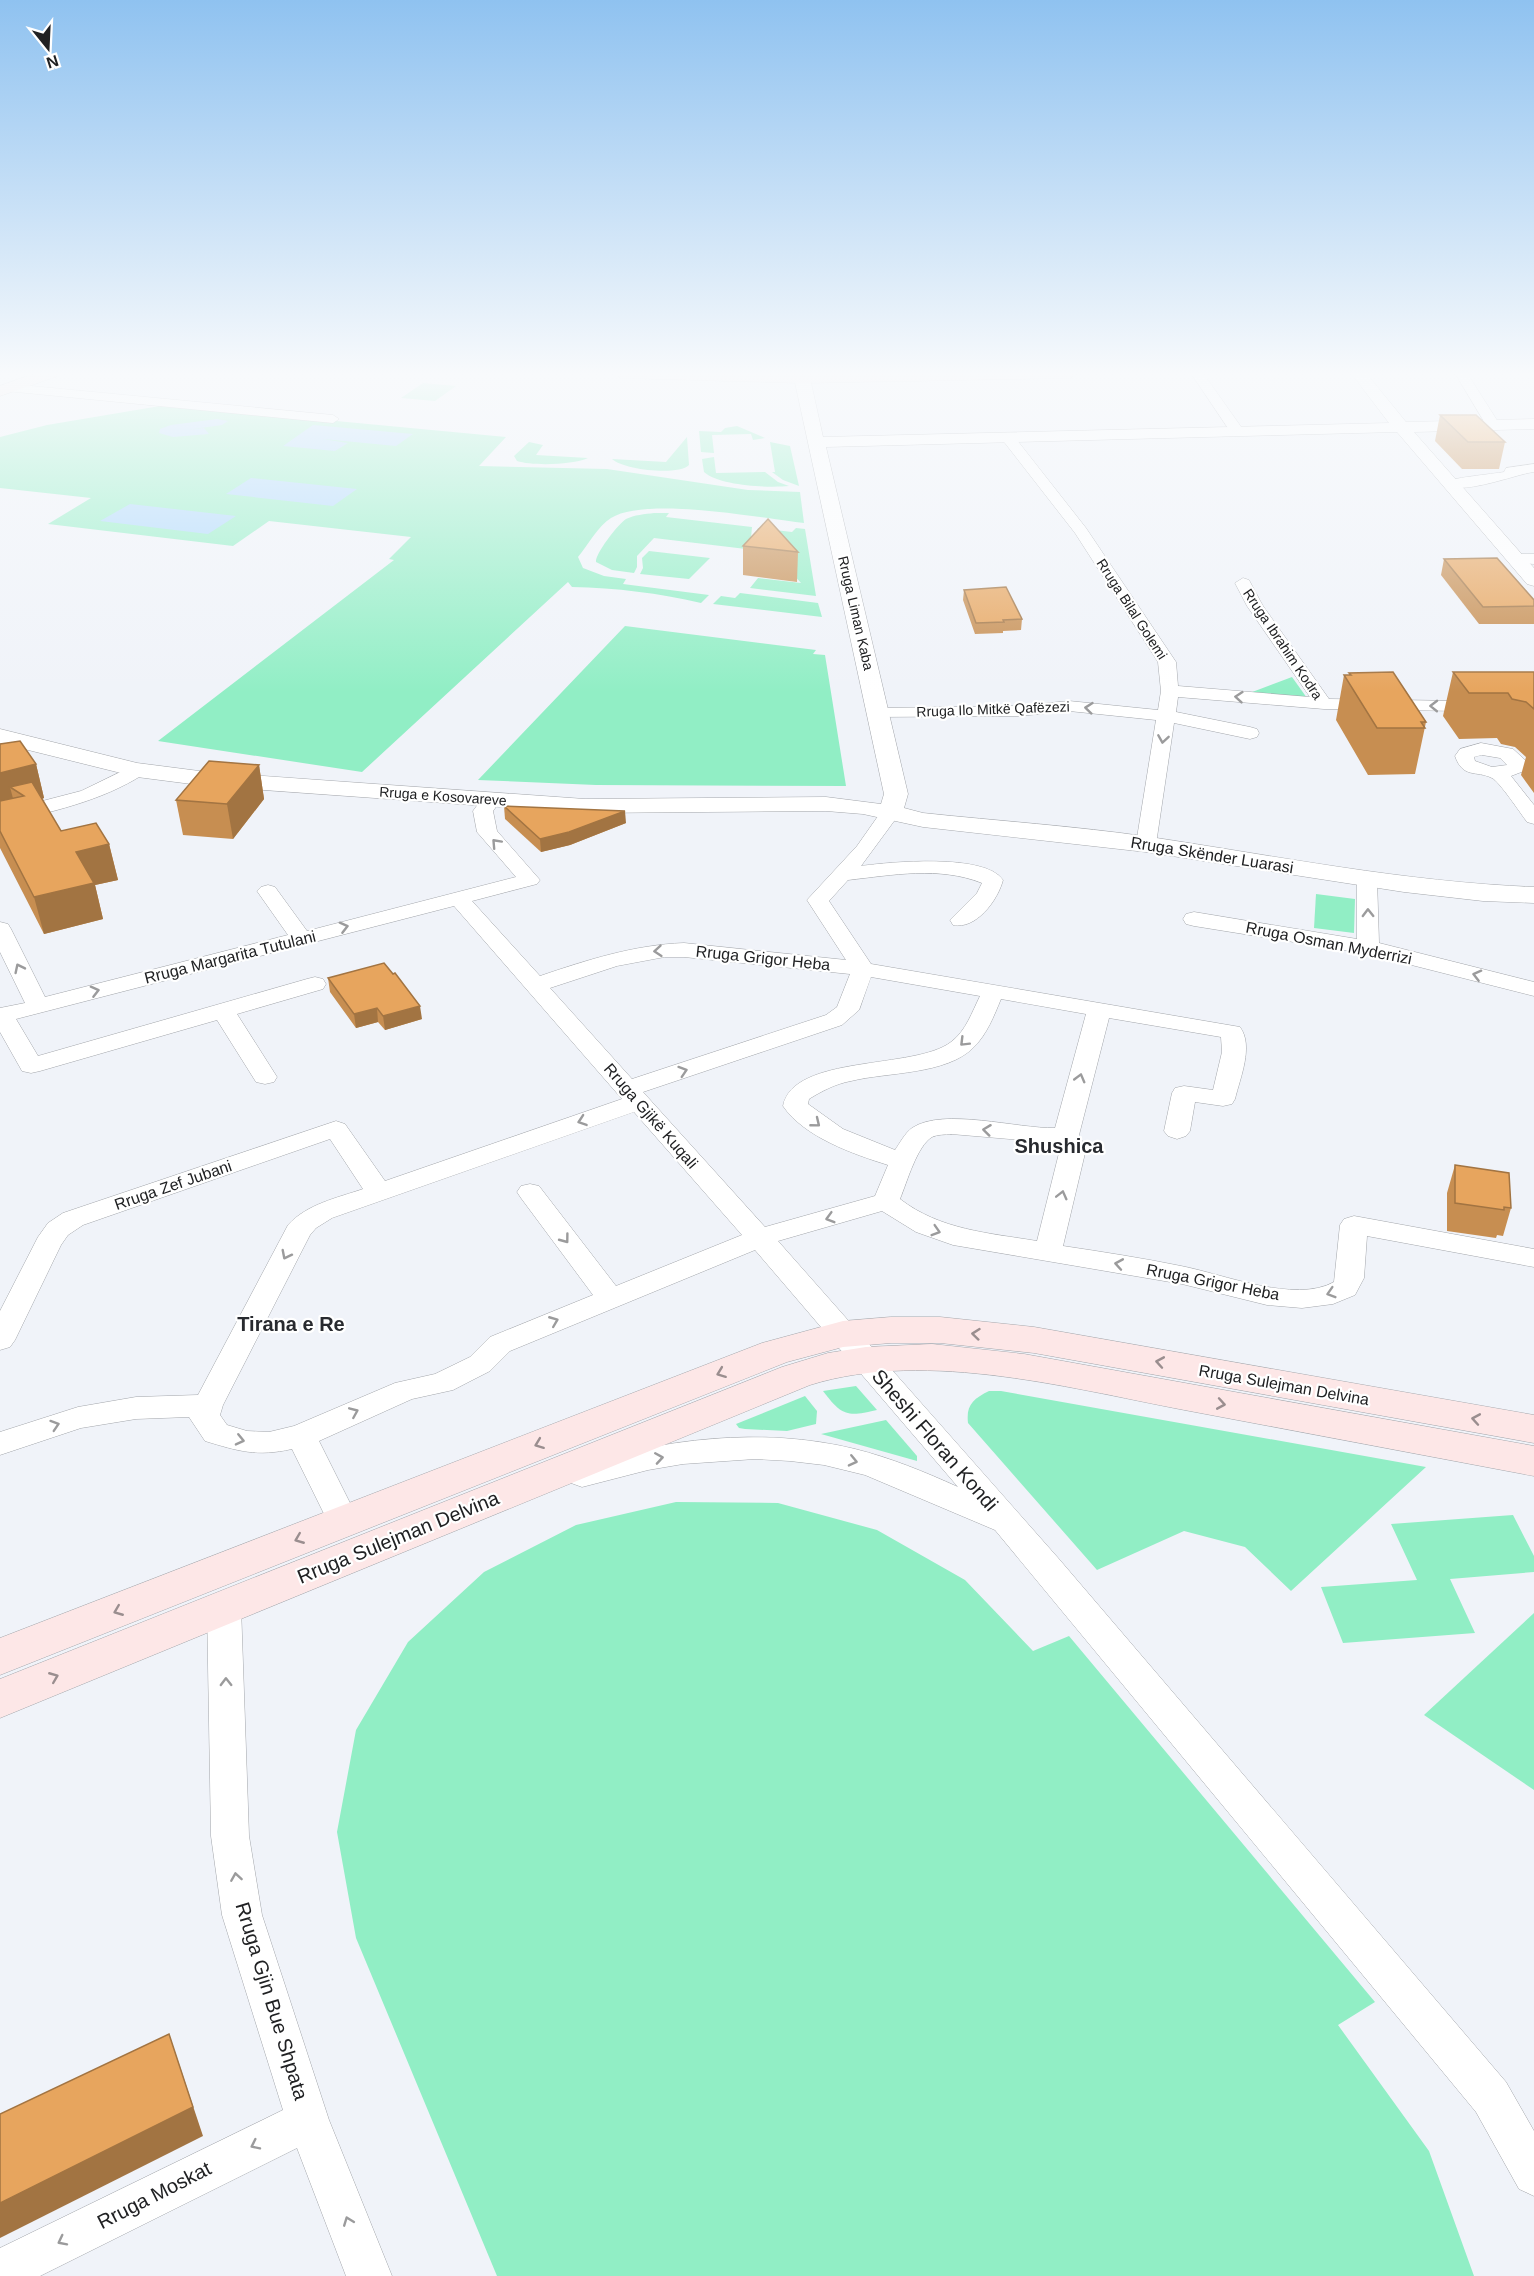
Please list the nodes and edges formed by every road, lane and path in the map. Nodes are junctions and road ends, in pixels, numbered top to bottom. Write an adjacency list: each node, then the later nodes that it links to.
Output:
1 (826, 479): 12 (street, Rruga Liman Kaba)
2 (1040, 479): 9 (street, Rruga Bilal Golemi)
3 (1447, 479): 5 (street)
4 (1496, 479): 5 (street)
5 (1450, 483): 6 (street)
6 (1525, 559): 7 (street)
7 (1534, 580)
8 (1243, 583): 10 (street, Rruga Ibrahim Kodra)
9 (1170, 692): 10 (street, one-way to 9); 13 (street, Rruga Bilal Golemi)
10 (1324, 704): 11 (street, one-way to 10)
11 (1534, 707)
12 (879, 713): 13 (street, Rruga Ilo Mitkë Qafëzezi, one-way to 12); 19 (street, Rruga Liman Kaba)
13 (1167, 716): 14 (street, Rruga Ilo Mitkë Qafëzezi); 22 (street, Rruga Bilal Golemi, one-way to 22)
14 (1250, 733)
15 (0, 736): 16 (street, Rruga e Kosovareve)
16 (137, 770): 18 (street, Rruga e Kosovareve); 20 (street)
17 (1499, 773): 21 (street)
18 (491, 800): 19 (street, Rruga e Kosovareve); 27 (street, Rruga Margarita Tutulani, one-way to 18)
19 (890, 813): 22 (street, Rruga Skënder Luarasi); 23 (street)
20 (0, 818)
21 (1534, 818)
22 (1146, 844): 24 (street, Rruga Skënder Luarasi)
23 (842, 874): 29 (street); 31 (street)
24 (1367, 879): 26 (street, Rruga Skënder Luarasi); 33 (street, one-way to 24)
25 (268, 891): 32 (street)
26 (1534, 895)
27 (458, 898): 32 (street, Rruga Margarita Tutulani, one-way to 27); 37 (street, Rruga Gjikë Kuqali)
28 (1194, 919): 33 (street, Rruga Osman Myderrizi)
29 (961, 920)
30 (0, 929): 40 (street, one-way to 30)
31 (843, 936): 34 (street); 35 (street)
32 (301, 938): 40 (street, Rruga Margarita Tutulani, one-way to 32)
33 (1368, 947): 38 (street, Rruga Osman Myderrizi, one-way to 33)
34 (794, 962): 35 (street, Rruga Grigor Heba); 37 (street, Rruga Grigor Heba, one-way to 37)
35 (863, 969): 39 (street, Rruga Grigor Heba); 45 (street, one-way to 35)
36 (315, 984): 41 (street, Rruga Margarita Tutulani)
37 (536, 985): 45 (street, Rruga Gjikë Kuqali)
38 (1534, 989)
39 (993, 992): 42 (street, Rruga Grigor Heba); 48 (street, one-way to 48)
40 (38, 1006): 43 (street, Rruga Margarita Tutulani)
41 (223, 1010): 43 (street, Rruga Margarita Tutulani); 44 (street)
42 (1099, 1010): 46 (street, Rruga Grigor Heba); 47 (street, one-way to 42)
43 (1, 1015)
44 (265, 1077)
45 (632, 1095): 49 (street, one-way to 49); 52 (street, Rruga Gjikë Kuqali)
46 (1177, 1131)
47 (1066, 1135): 48 (street, one-way to 48); 53 (street, one-way to 47)
48 (904, 1161): 51 (street)
49 (379, 1192): 56 (street, Rruga Zef Jubani); 60 (street, one-way to 60)
50 (530, 1192): 55 (street, one-way to 55)
51 (886, 1201): 52 (street, one-way to 52); 53 (street, Rruga Grigor Heba, one-way to 53)
52 (759, 1238): 55 (street); 57 (street, Rruga Gjikë Kuqali)
53 (1048, 1252): 54 (street, Rruga Grigor Heba, one-way to 53)
54 (1534, 1258)
55 (610, 1299): 62 (street, one-way to 55)
56 (0, 1340)
57 (854, 1347): 58 (main road, Sheshi Floran Kondi); 59 (main road, Sheshi Floran Kondi); 66 (street, Sheshi Floran Kondi)
58 (1037, 1355): 61 (main road, Rruga Sulejman Delvina, one-way to 58); 64 (main road, Rruga Sulejman Delvina, one-way to 64)
59 (785, 1364): 65 (main road, Rruga Sulejman Delvina, one-way to 65); 67 (main road, Rruga Sulejman Delvina)
60 (208, 1405): 62 (street, one-way to 62); 63 (street, one-way to 60)
61 (1534, 1430)
62 (301, 1436): 65 (street)
63 (0, 1444)
64 (1534, 1461)
65 (343, 1521): 69 (main road, Rruga Sulejman Delvina, one-way to 69)
66 (1007, 1522): 67 (street, Sheshi Floran Kondi, one-way to 66); 72 (street)
67 (422, 1527): 68 (main road, Rruga Sulejman Delvina)
68 (224, 1607): 70 (main road, Rruga Sulejman Delvina, one-way to 68); 71 (street, Rruga Gjin Bue Shpata, one-way to 68)
69 (0, 1657)
70 (0, 1699)
71 (308, 2120): 73 (street, Rruga Moskat, one-way to 73); 74 (street, Rruga Gjin Bue Shpata, one-way to 71)
72 (1534, 2174)
73 (0, 2272)
74 (369, 2276)

